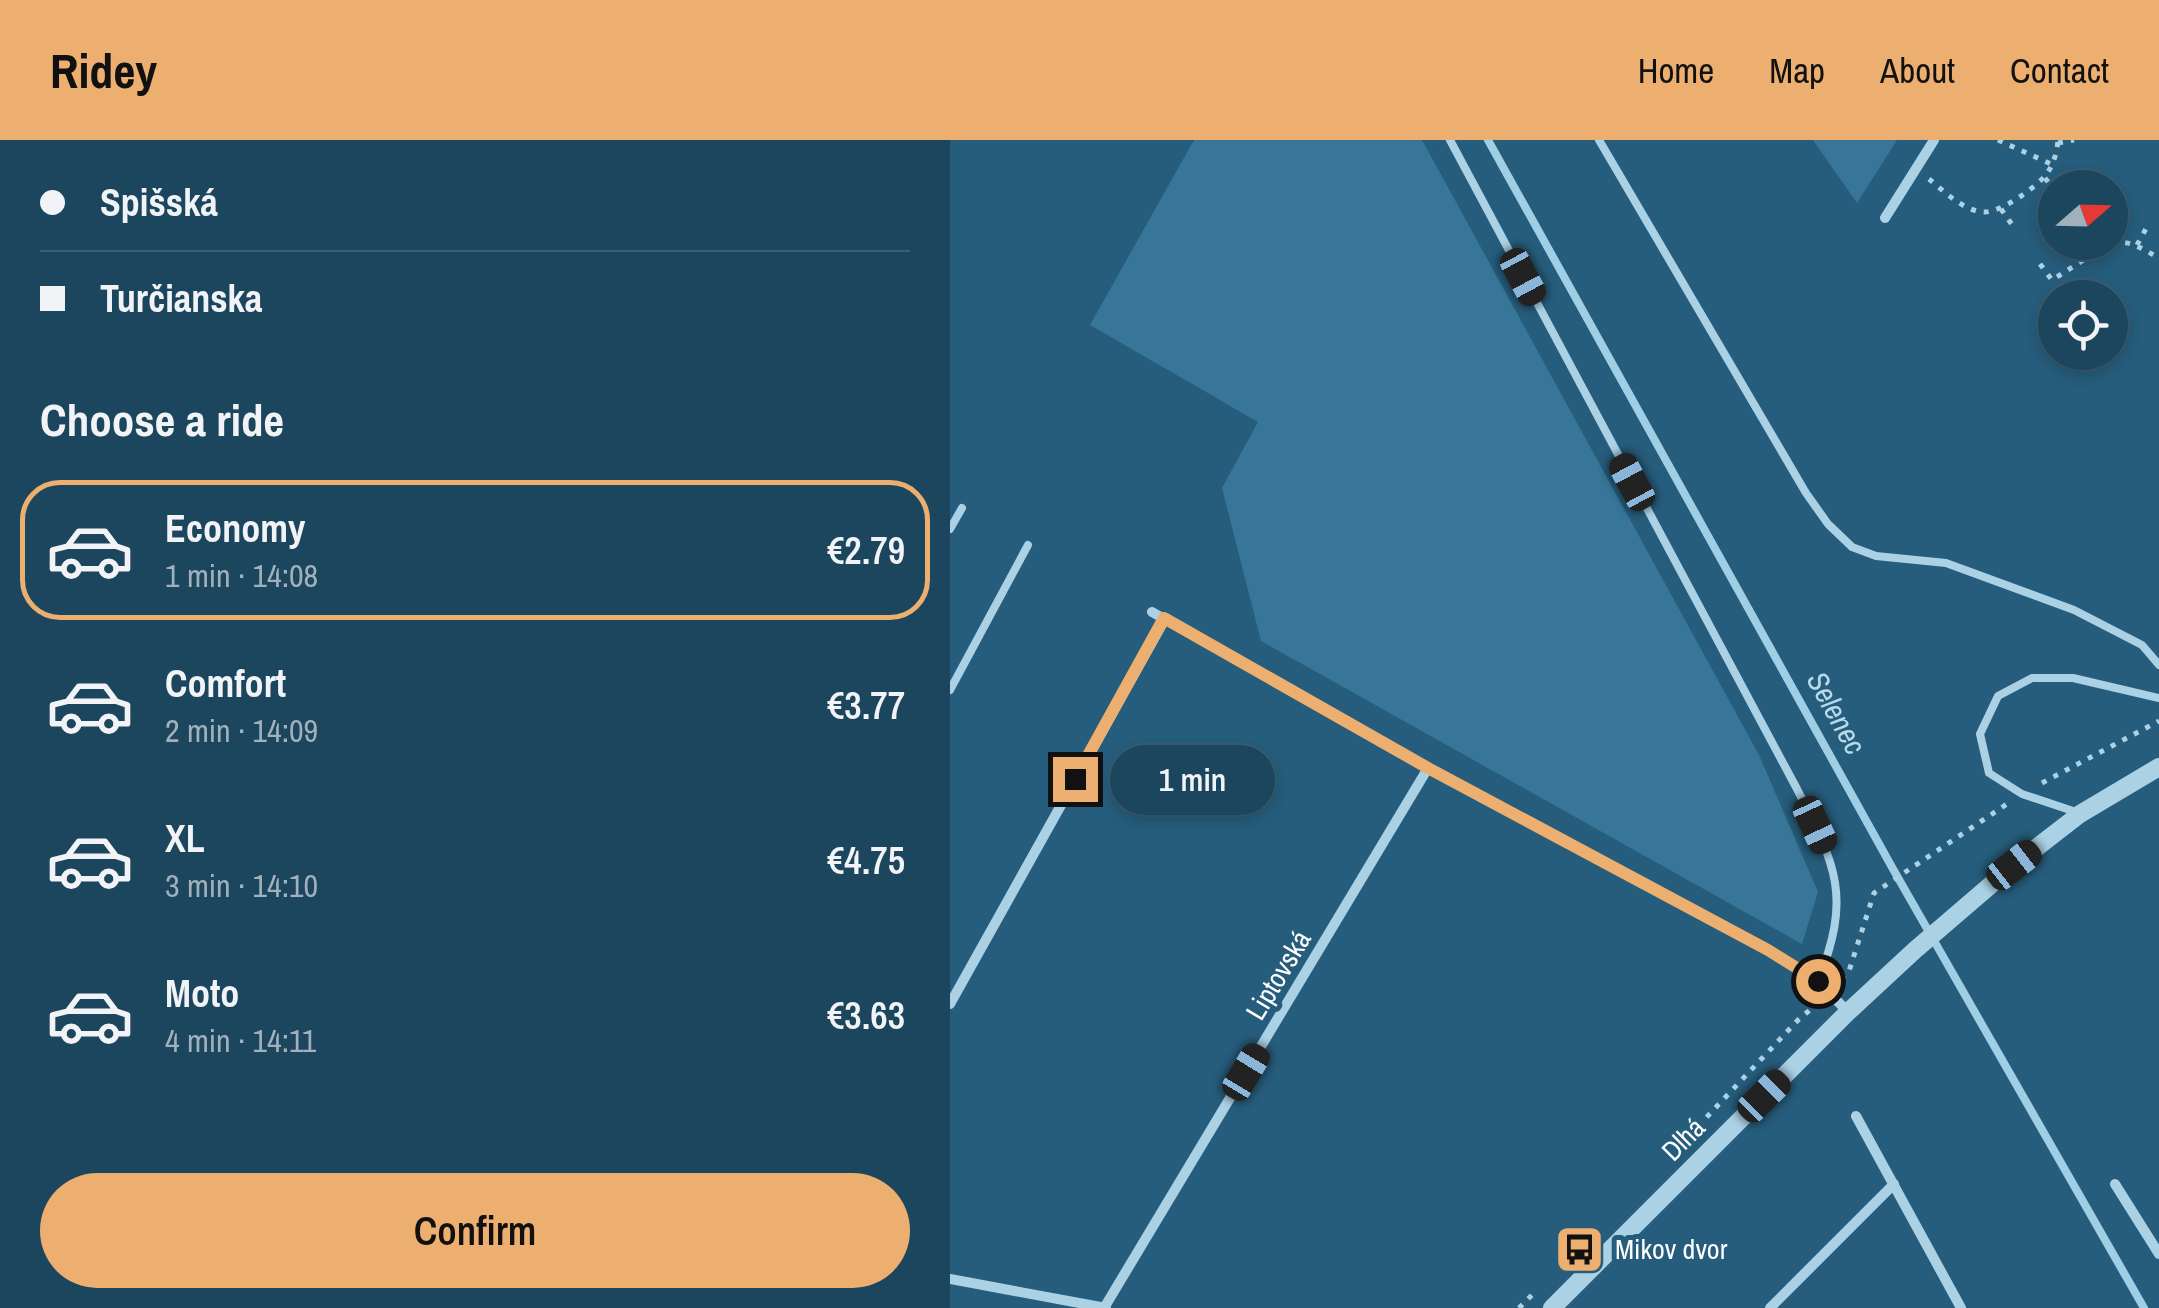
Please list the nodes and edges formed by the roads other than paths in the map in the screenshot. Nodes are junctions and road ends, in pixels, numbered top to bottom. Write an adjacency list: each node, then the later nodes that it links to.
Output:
1 (1450, 140): 16 (lane)
2 (1599, 140): 10 (lane)
3 (1934, 140): 4 (street)
4 (1886, 218)
5 (962, 508): 6 (lane)
6 (950, 529)
7 (1028, 545): 11 (lane)
8 (1152, 612): 9 (street)
9 (1164, 618): 14 (street); 17 (street)
10 (2159, 666)
11 (950, 690)
12 (2159, 698): 15 (lane)
13 (2159, 767): 15 (street, Dlhá)
14 (1428, 768): 16 (street); 24 (street, Liptovská)
15 (2080, 814): 18 (street, Dlhá)
16 (1818, 981): 18 (street)
17 (950, 1004)
18 (1848, 1012): 25 (street, Dlhá)
19 (1856, 1116): 20 (street)
20 (1894, 1184): 26 (street); 27 (street)
21 (2115, 1184): 22 (street)
22 (2159, 1254)
23 (950, 1279): 24 (street)
24 (1105, 1308)
25 (1552, 1308)
26 (1770, 1308)
27 (1961, 1308)

